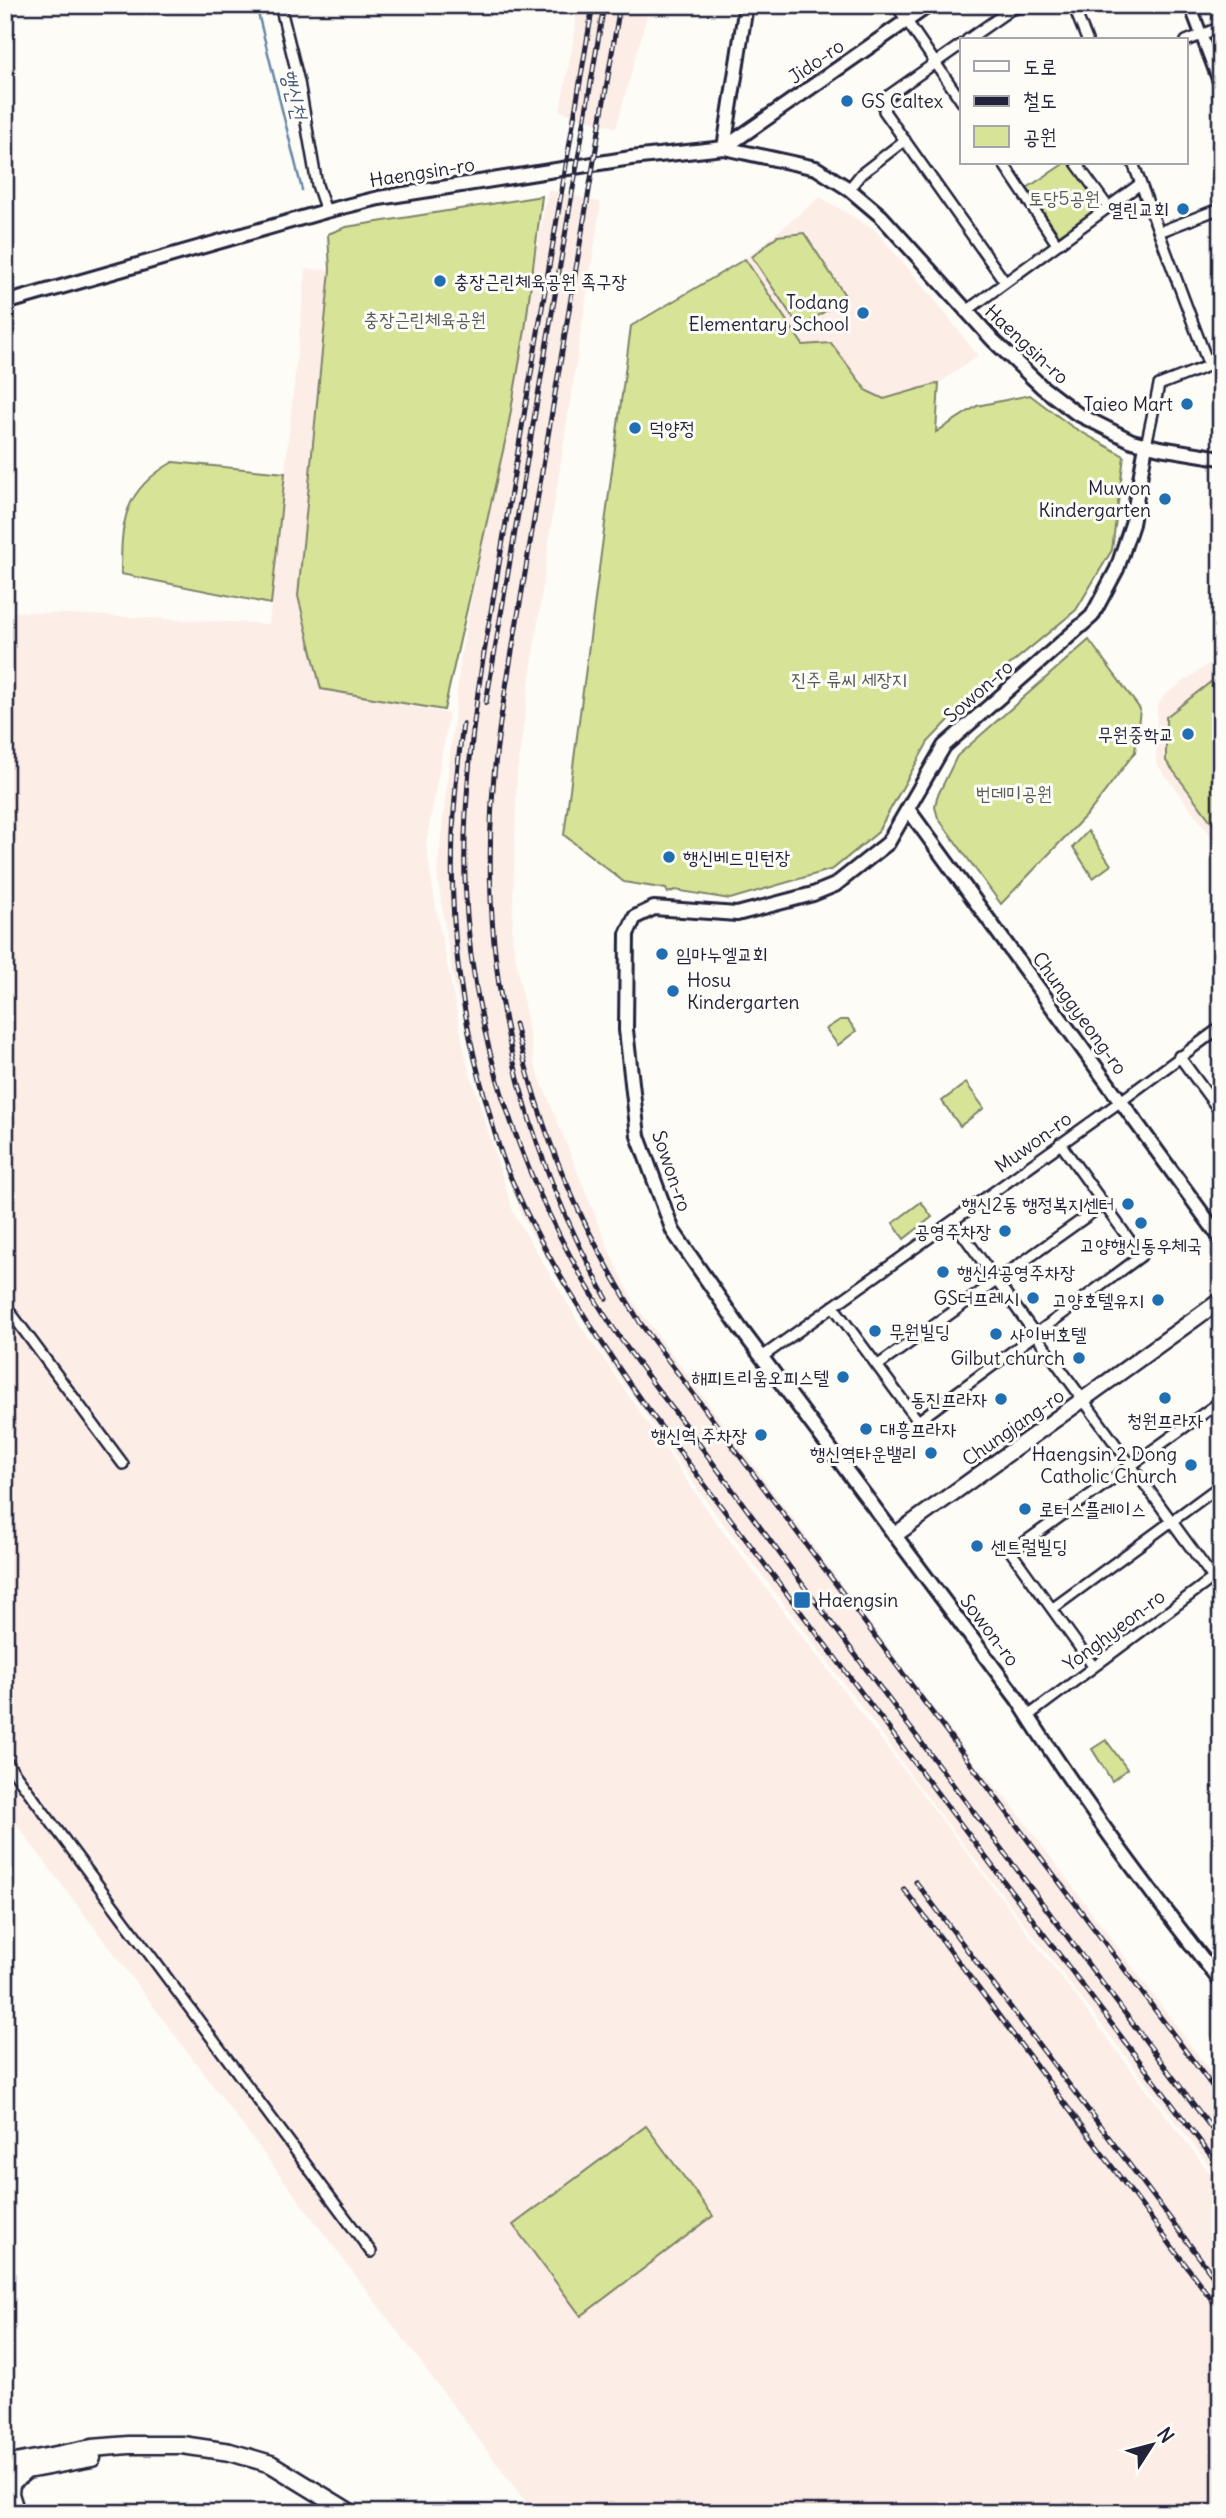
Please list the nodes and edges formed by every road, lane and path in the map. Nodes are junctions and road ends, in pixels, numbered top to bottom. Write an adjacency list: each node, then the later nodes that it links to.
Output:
1 (280, 5): 29 (street)
2 (746, 5): 21 (main road)
3 (896, 5): 8 (street)
4 (929, 5): 8 (main road, Jido-ro)
5 (1027, 5): 10 (street)
6 (1073, 5): 14 (street)
7 (1190, 5): 11 (street)
8 (907, 21): 17 (street); 21 (main road, Jido-ro)
9 (1221, 27): 11 (street)
10 (981, 30): 12 (street); 13 (street)
11 (1201, 35): 15 (street); 18 (street)
12 (970, 38)
13 (987, 38)
14 (1086, 38)
15 (1188, 40)
16 (960, 45): 17 (street)
17 (936, 63): 19 (street); 20 (street)
18 (1221, 87)
19 (960, 99)
20 (905, 140): 26 (street); 32 (street)
21 (724, 148): 26 (main road, Haengsin-ro); 29 (main road, Haengsin-ro)
22 (1004, 164): 31 (street)
23 (1077, 164): 27 (street)
24 (1133, 164): 25 (street)
25 (1140, 184): 27 (street); 30 (street)
26 (849, 189): 34 (main road, Haengsin-ro)
27 (1108, 207): 31 (street)
28 (1221, 208): 30 (street)
29 (326, 211): 33 (main road, Haengsin-ro)
30 (1159, 232): 36 (street)
31 (1057, 244): 32 (street)
32 (1005, 282): 34 (street)
33 (5, 303)
34 (965, 312): 37 (main road, Haengsin-ro)
35 (1221, 361): 36 (street)
36 (1209, 366): 37 (street)
37 (1146, 445): 38 (main road, Haengsin-ro); 39 (main road, Sowon-ro)
38 (1221, 458)
39 (908, 809): 42 (main road, Chunggyeong-ro); 53 (main road, Sowon-ro)
40 (1221, 1027): 41 (street, Muwon-ro)
41 (1179, 1056): 42 (street, Muwon-ro); 43 (street)
42 (1121, 1101): 44 (street, Muwon-ro); 47 (main road, Chunggyeong-ro)
43 (1220, 1109)
44 (1060, 1143): 45 (street); 46 (street, Muwon-ro)
45 (1104, 1204): 48 (street); 52 (street)
46 (953, 1221): 48 (street); 51 (street, Muwon-ro)
47 (1221, 1239)
48 (995, 1280): 52 (street); 54 (street)
49 (1221, 1300): 55 (main road, Chungjang-ro)
50 (5, 1305): 57 (street)
51 (833, 1306): 53 (street, Muwon-ro); 54 (street)
52 (1036, 1335): 54 (street); 55 (street)
53 (762, 1357): 61 (main road, Sowon-ro)
54 (877, 1366)
55 (1083, 1400): 58 (street); 61 (main road, Chungjang-ro)
56 (1221, 1401): 58 (street)
57 (123, 1464)
58 (1131, 1466): 60 (street); 63 (street)
59 (1221, 1485): 60 (street)
60 (1171, 1521): 62 (street); 63 (street)
61 (895, 1535): 65 (main road, Sowon-ro)
62 (1217, 1575): 64 (street, Yonghyeon-ro)
63 (1052, 1609): 64 (street)
64 (1093, 1666): 65 (street, Yonghyeon-ro)
65 (1028, 1716): 67 (main road, Sowon-ro)
66 (5, 1759): 68 (street)
67 (1221, 1982)
68 (371, 2252)
69 (11, 2467): 70 (highway); 71 (highway); 72 (highway)
70 (16, 2513)
71 (342, 2513)
72 (351, 2513)

